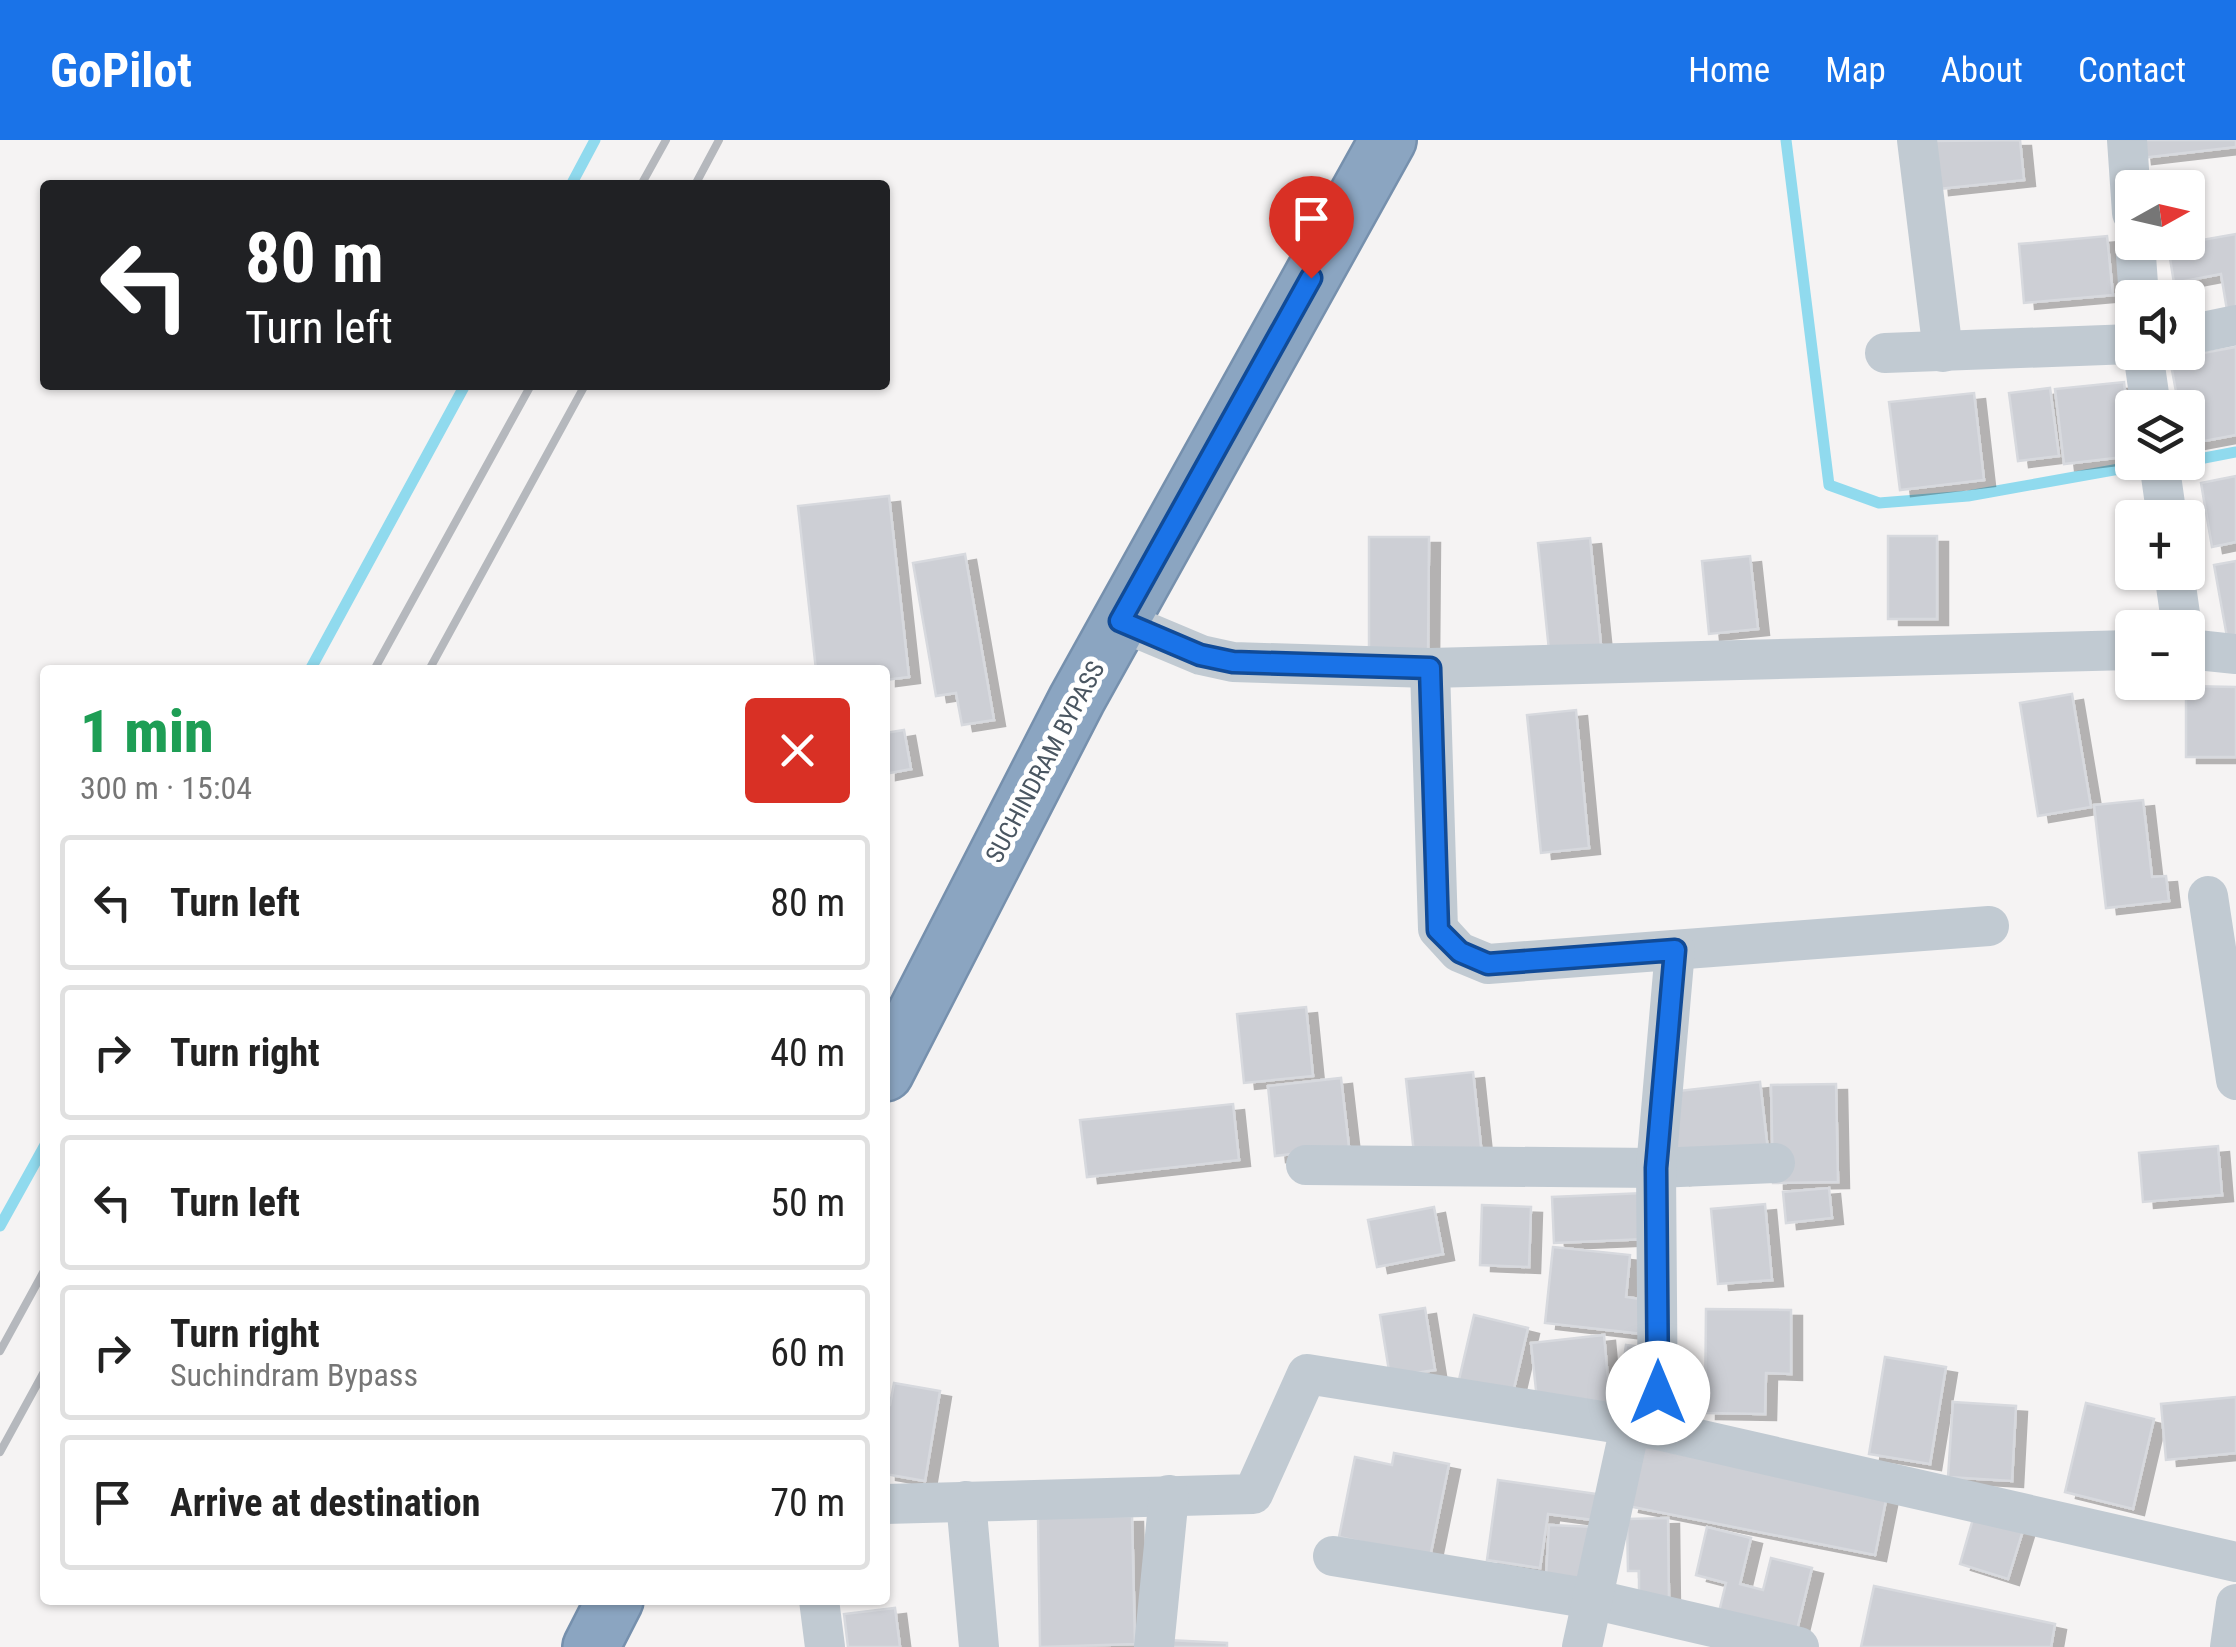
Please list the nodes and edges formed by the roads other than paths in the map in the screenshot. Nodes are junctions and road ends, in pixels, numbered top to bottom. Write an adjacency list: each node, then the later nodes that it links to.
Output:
1 (1388, 140): 10 (highway, SUCHINDRAM BYPASS)
2 (1917, 140): 8 (street)
3 (2127, 140): 4 (street)
4 (2129, 170)
5 (2236, 326): 6 (street)
6 (2205, 331)
7 (2115, 345): 8 (street)
8 (1943, 352): 9 (street)
9 (1885, 353)
10 (1120, 621): 14 (street); 18 (highway, SUCHINDRAM BYPASS)
11 (2115, 650): 14 (street)
12 (2205, 651): 13 (street)
13 (2236, 654)
14 (1430, 668): 17 (street)
15 (2208, 896): 19 (street)
16 (1989, 926): 17 (street)
17 (1675, 950): 22 (street)
18 (890, 1063)
19 (2236, 1080)
20 (1306, 1164): 22 (street)
21 (1775, 1164): 22 (street)
22 (1656, 1168): 23 (street)
23 (1644, 1428): 24 (street); 28 (street); 29 (street)
24 (1169, 1494): 25 (street); 36 (street)
25 (966, 1500): 26 (street); 35 (street)
26 (890, 1504)
27 (1333, 1556): 29 (street)
28 (2236, 1562)
29 (1592, 1599): 37 (street); 38 (street)
30 (2236, 1604): 39 (street)
31 (612, 1605): 33 (highway)
32 (820, 1605): 34 (street)
33 (591, 1647)
34 (825, 1647)
35 (980, 1647)
36 (1154, 1647)
37 (1582, 1647)
38 (1799, 1647)
39 (2230, 1647)

